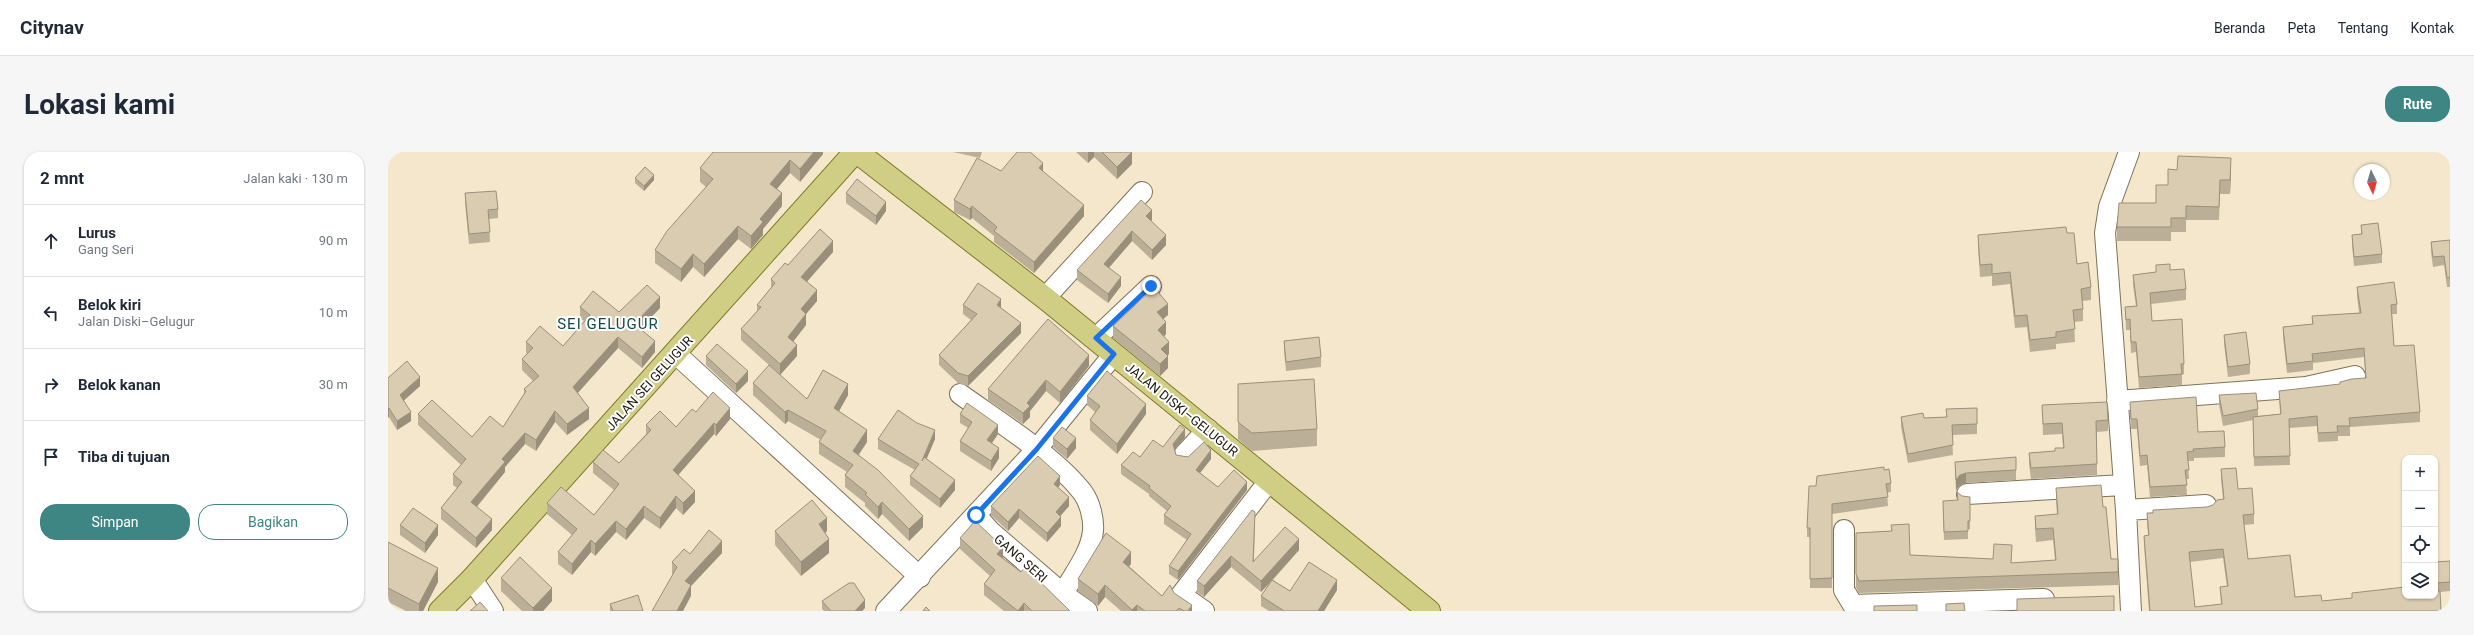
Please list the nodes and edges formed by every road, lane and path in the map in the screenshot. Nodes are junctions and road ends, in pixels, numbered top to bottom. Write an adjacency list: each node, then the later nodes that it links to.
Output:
1 (856, 152): 5 (main road, JALAN DISKI–GELUGUR); 7 (main road, JALAN SEI GELUGUR)
2 (2129, 152): 11 (street)
3 (1142, 192): 5 (street)
4 (1151, 286): 6 (street)
5 (1045, 298): 6 (main road, JALAN DISKI–GELUGUR)
6 (1096, 338): 8 (main road, JALAN DISKI–GELUGUR)
7 (675, 353): 22 (street); 23 (main road, JALAN SEI GELUGUR)
8 (1114, 354): 12 (main road, JALAN DISKI–GELUGUR); 13 (street)
9 (2355, 376): 11 (street)
10 (960, 394): 13 (street)
11 (2117, 401): 16 (street)
12 (1208, 429): 14 (street); 15 (main road, JALAN DISKI–GELUGUR)
13 (1036, 450): 20 (street); 24 (street)
14 (1184, 456)
15 (1269, 481): 31 (street); 32 (main road, JALAN DISKI–GELUGUR)
16 (2124, 485): 17 (street); 19 (street)
17 (1967, 494)
18 (2206, 505): 19 (street)
19 (2126, 510): 26 (street)
20 (976, 515): 22 (street); 24 (street, GANG SERI)
21 (1844, 530): 25 (street)
22 (920, 577): 30 (street)
23 (472, 579): 28 (main road, JALAN SEI GELUGUR); 29 (street)
24 (1063, 594): 27 (street, GANG SERI)
25 (2066, 598)
26 (2125, 601)
27 (1085, 610)
28 (440, 611)
29 (493, 611)
30 (886, 611)
31 (1204, 611)
32 (1429, 611)

